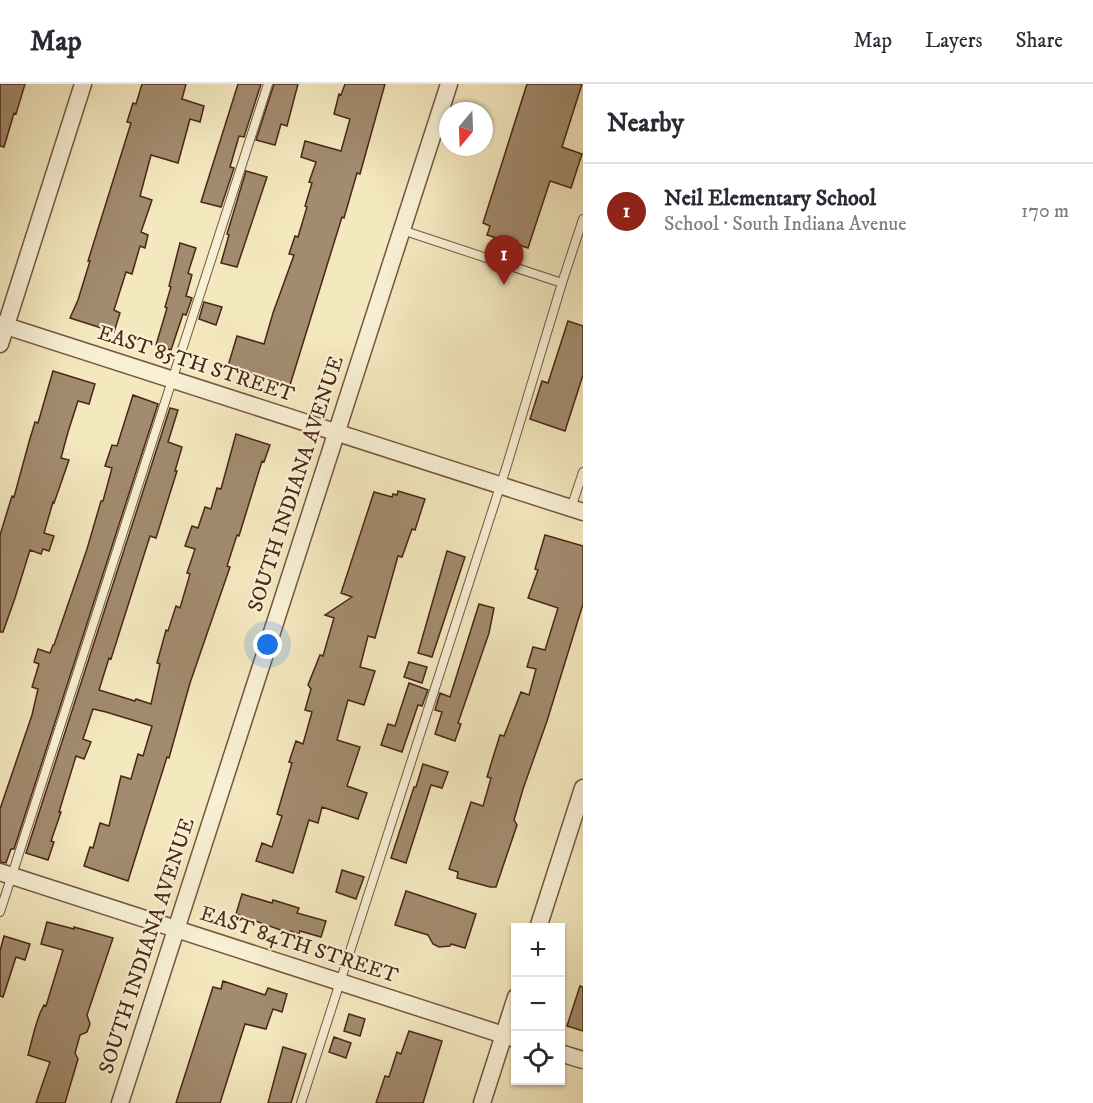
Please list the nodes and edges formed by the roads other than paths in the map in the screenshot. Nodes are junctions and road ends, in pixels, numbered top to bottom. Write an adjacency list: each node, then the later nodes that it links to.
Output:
1 (83, 84): 7 (street)
2 (268, 84): 9 (lane)
3 (449, 84): 5 (street, SOUTH INDIANA AVENUE)
4 (583, 219): 6 (lane)
5 (402, 230): 6 (lane); 10 (street, SOUTH INDIANA AVENUE)
6 (562, 283): 12 (lane)
7 (3, 325): 8 (street); 9 (street, EAST 85TH STREET)
8 (0, 344)
9 (172, 380): 10 (street, EAST 85TH STREET); 15 (lane)
10 (336, 432): 12 (street, EAST 85TH STREET); 18 (street, SOUTH INDIANA AVENUE)
11 (583, 472): 13 (lane)
12 (501, 485): 13 (street, EAST 85TH STREET); 19 (lane)
13 (577, 510)
14 (583, 788): 17 (street)
15 (6, 874): 16 (lane); 18 (street, EAST 84TH STREET)
16 (0, 912)
17 (539, 923)
18 (176, 929): 19 (street, EAST 84TH STREET); 23 (street, SOUTH INDIANA AVENUE)
19 (340, 982): 20 (street, EAST 84TH STREET); 24 (lane)
20 (509, 1037): 25 (street)
21 (565, 1054): 22 (street)
22 (583, 1060)
23 (120, 1103)
24 (301, 1103)
25 (482, 1103)

